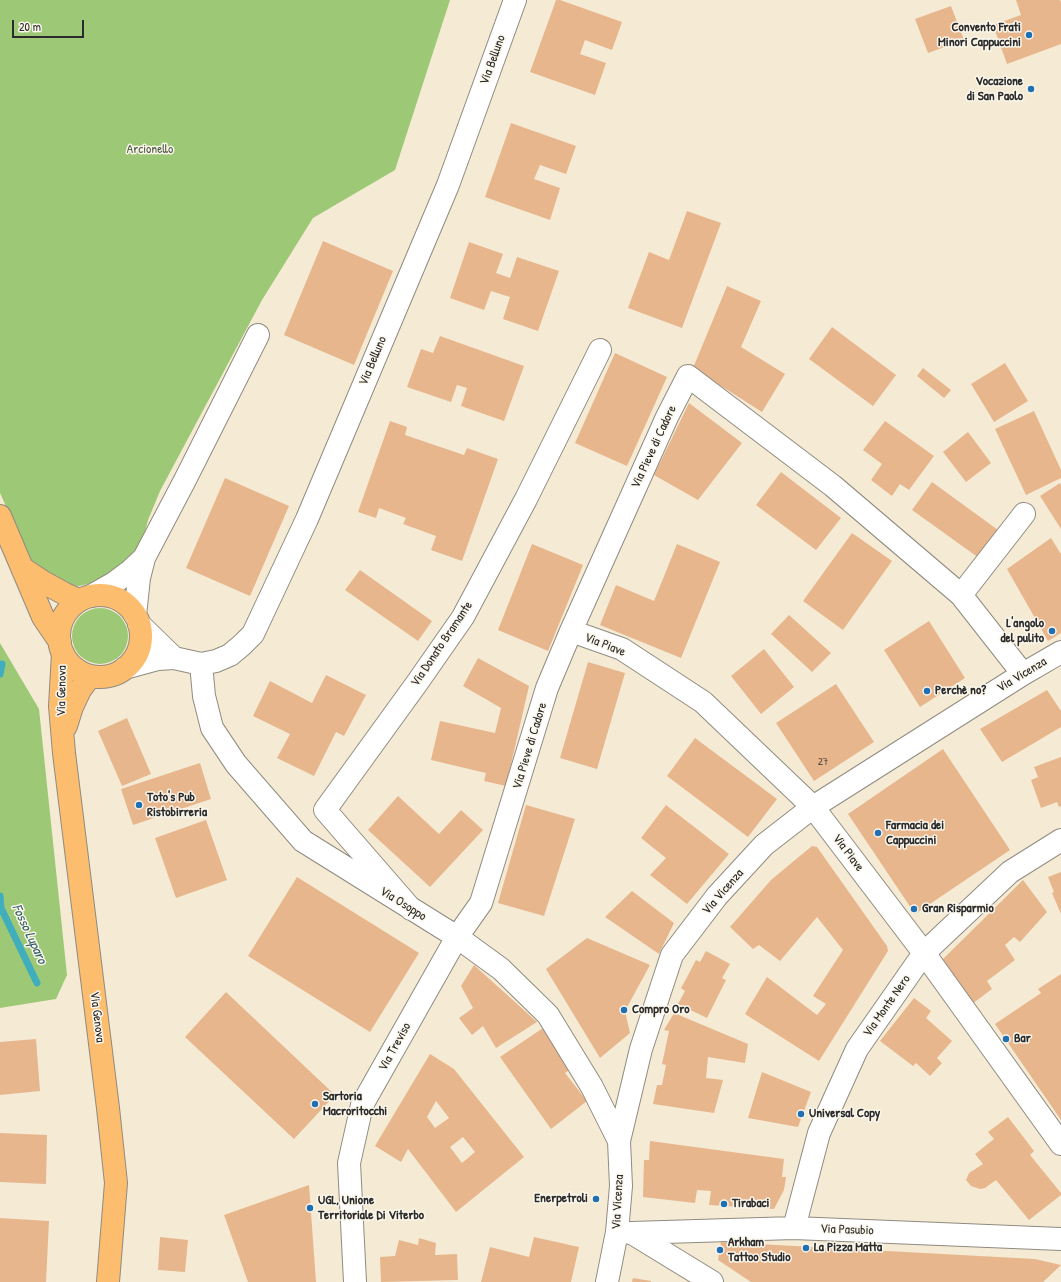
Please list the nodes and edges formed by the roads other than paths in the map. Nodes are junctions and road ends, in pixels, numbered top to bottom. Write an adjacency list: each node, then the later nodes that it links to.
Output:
1 (515, 0): 15 (street, Via Belluno)
2 (258, 335): 6 (street)
3 (600, 350): 22 (street, Via Donato Bramante)
4 (1024, 514): 8 (street)
5 (0, 516): 7 (main road)
6 (144, 558): 9 (street); 10 (street)
7 (22, 568): 9 (main road); 12 (main road)
8 (961, 595): 11 (street, Via Pieve di Cadore); 17 (street, Via Pieve di Cadore)
9 (85, 598): 10 (main road); 12 (main road)
10 (137, 619): 14 (street); 16 (main road)
11 (570, 631): 20 (street, Via Piave); 23 (street, Via Pieve di Cadore)
12 (61, 648): 18 (main road); 19 (main road, Via Genova)
13 (1061, 652): 17 (street, Via Vicenza)
14 (174, 658): 15 (street, Via Belluno); 16 (street, Via Belluno)
15 (200, 664): 22 (street, Via Osoppo)
16 (125, 668): 18 (main road)
17 (1023, 674): 20 (street, Via Vicenza)
18 (90, 676): 19 (main road, Via Genova)
19 (64, 753): 30 (main road, Via Genova)
20 (813, 807): 24 (street, Via Piave); 25 (street, Via Vicenza)
21 (1061, 840): 24 (street, Via Monte Nero)
22 (411, 909): 23 (street, Via Osoppo)
23 (457, 937): 25 (street, Via Osoppo); 31 (street, Via Treviso)
24 (924, 953): 26 (street, Via Piave); 27 (street, Via Monte Nero)
25 (619, 1141): 28 (street, Via Vicenza)
26 (1061, 1144)
27 (794, 1228): 28 (street, Via Pasubio); 29 (street, Via Pasubio)
28 (625, 1232): 32 (street, Via Vicenza); 33 (street)
29 (1061, 1239)
30 (108, 1282)
31 (355, 1282)
32 (607, 1282)
33 (712, 1282)

